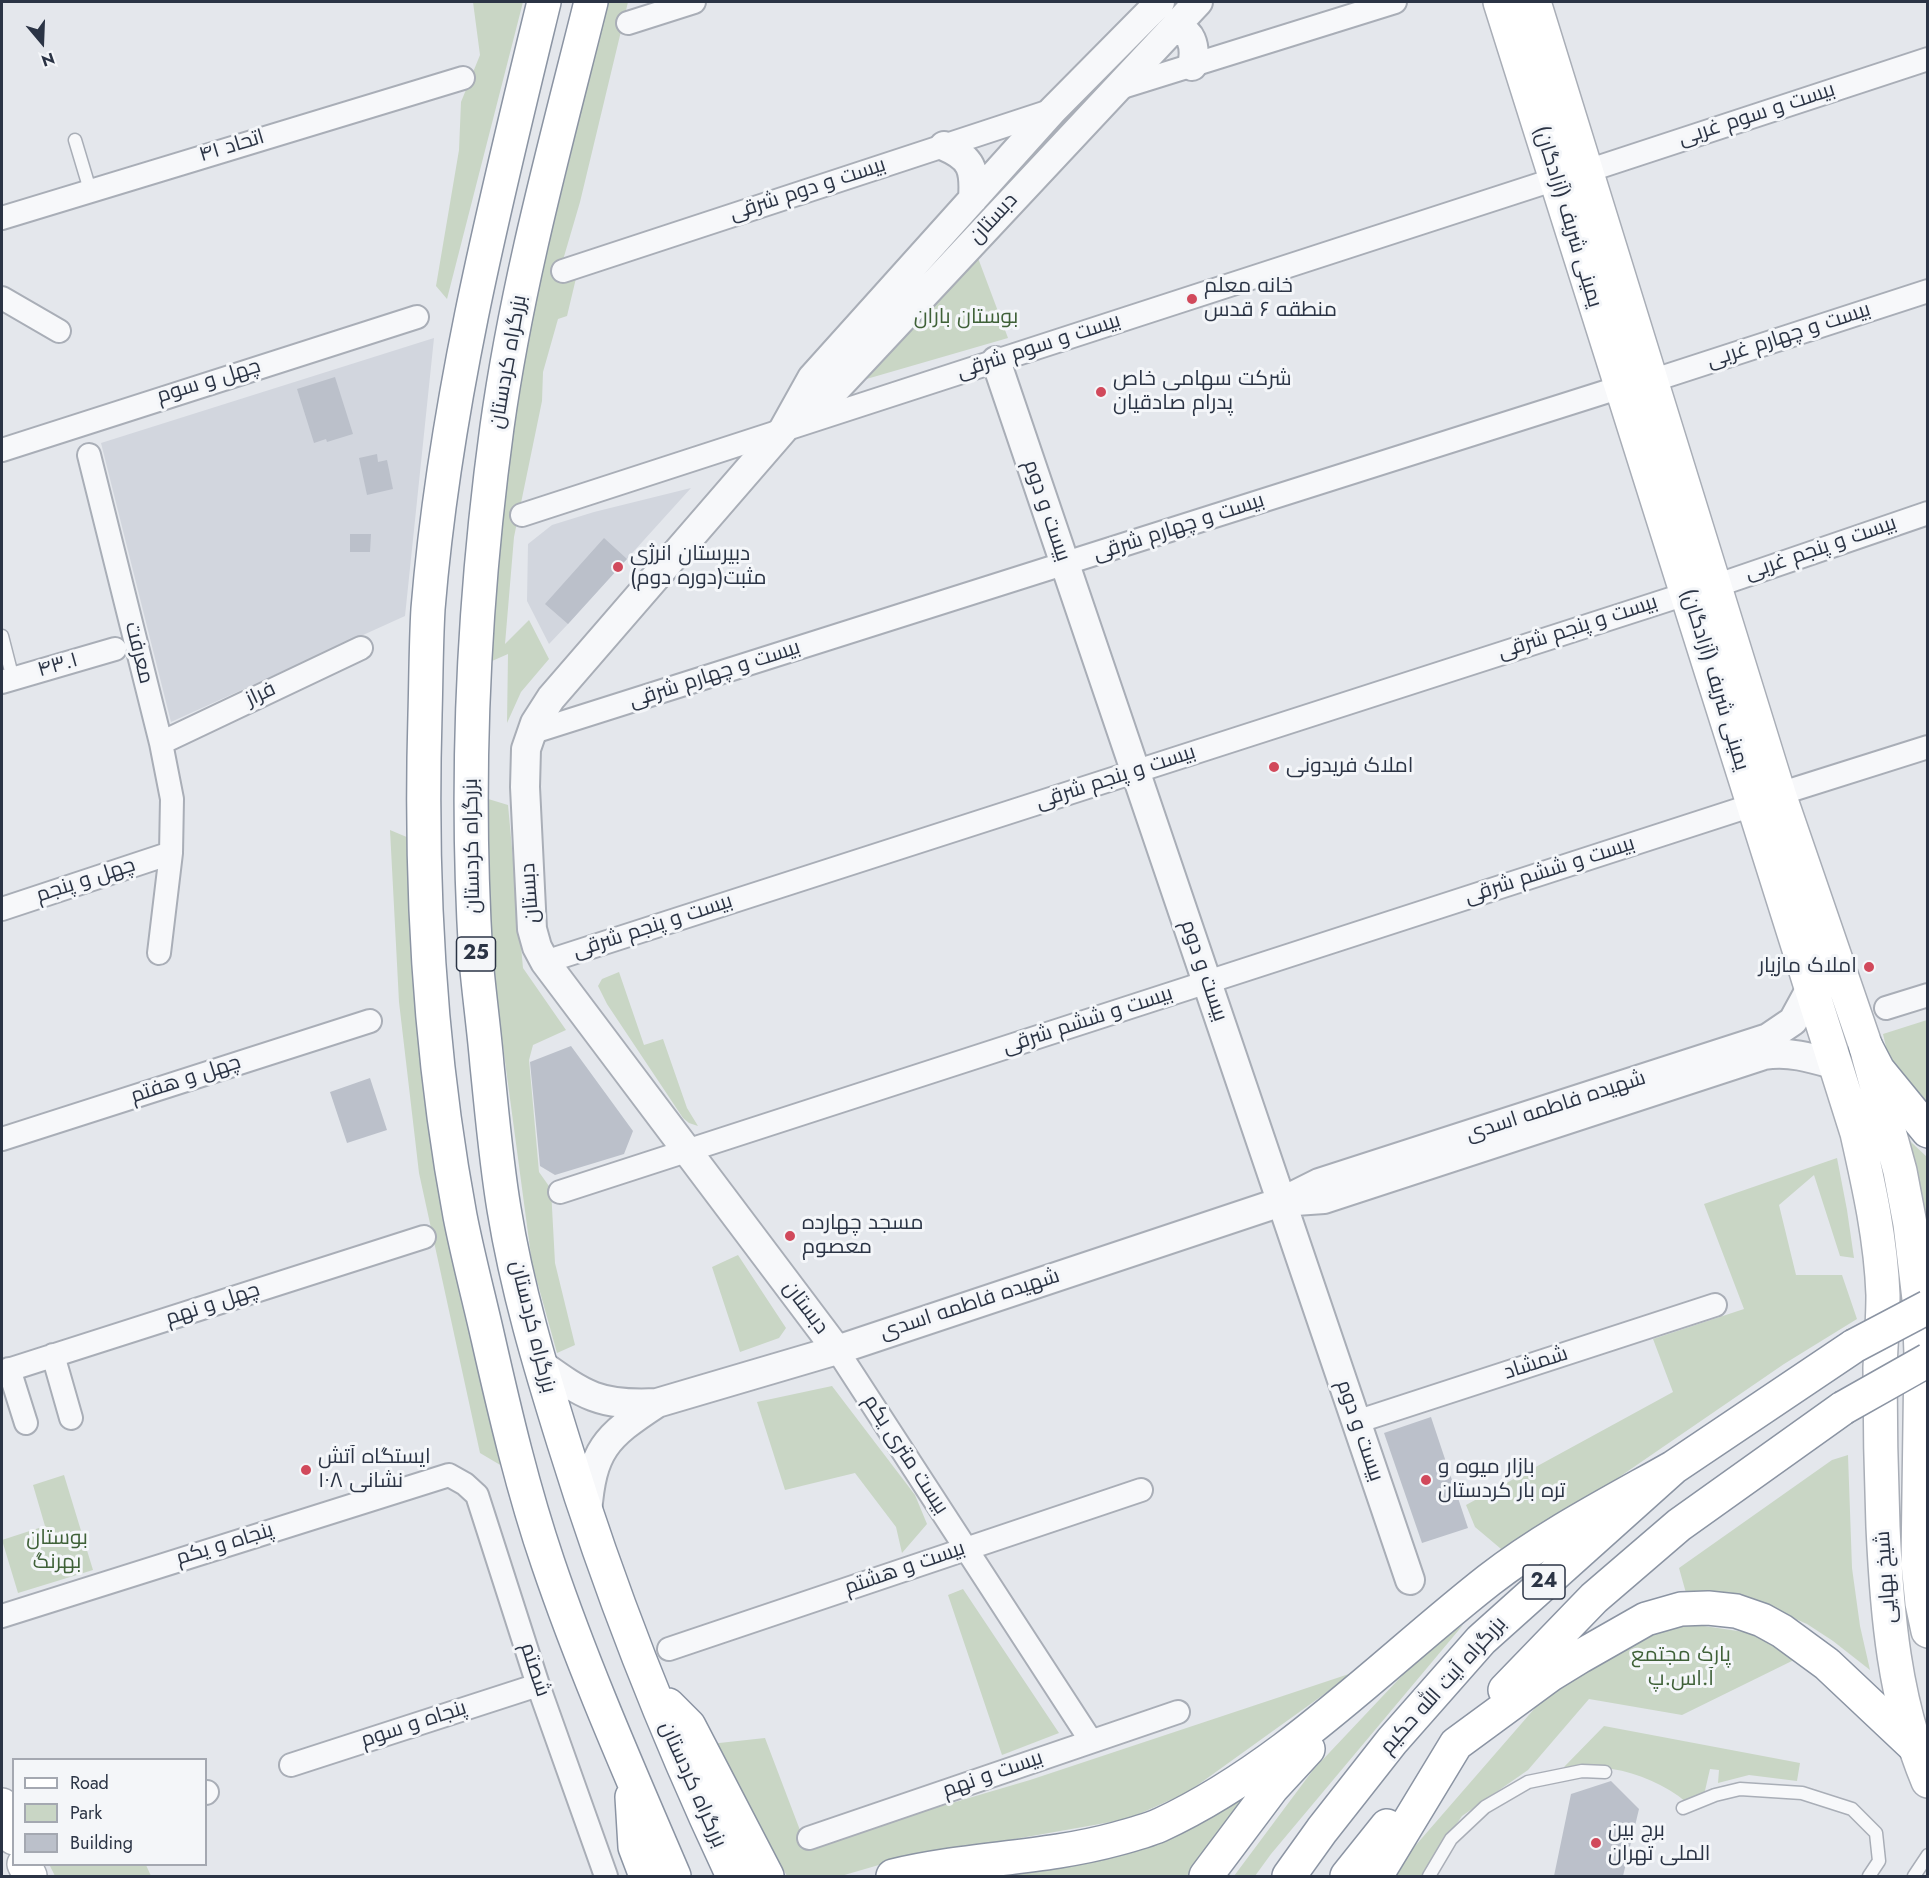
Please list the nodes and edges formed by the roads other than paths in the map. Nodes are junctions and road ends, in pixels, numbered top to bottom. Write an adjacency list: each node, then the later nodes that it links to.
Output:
1 (544, 2): 92 (main road, بزرگراه کردستان / 25)
2 (591, 2): 68 (main road, بزرگراه کردستان / 25)
3 (694, 2): 9 (street)
4 (1160, 2): 15 (street, دبستان)
5 (1198, 2): 10 (street, دبستان)
6 (1395, 2): 12 (street)
7 (1500, 2): 18 (main road, یمینی شریف (آزادگان))
8 (1534, 2): 18 (main road, یمینی شریف (آزادگان))
9 (628, 23)
10 (1169, 33): 12 (street); 14 (street, دبستان)
11 (1928, 59): 18 (street, بیست و سوم غربی)
12 (1192, 66): 14 (street)
13 (463, 78): 19 (street, اتحاد ۴۱)
14 (1116, 89): 15 (street); 29 (street, دبستان)
15 (1053, 110): 17 (street, بیست و دوم شرقی); 20 (street, دبستان)
16 (75, 140): 19 (lane)
17 (944, 146): 20 (street); 22 (street, بیست و دوم شرقی)
18 (1571, 175): 27 (street, بیست و سوم شرقی); 28 (main road, یمینی شریف (آزادگان))
19 (90, 190): 21 (street, اتحاد ۴۱)
20 (973, 199): 29 (street, دبستان)
21 (2, 218)
22 (563, 271)
23 (1928, 291): 28 (street, بیست و چهارم غربی)
24 (2, 298): 26 (street)
25 (417, 317): 30 (street, چهل و سوم)
26 (59, 331)
27 (996, 361): 29 (street, بیست و سوم شرقی); 34 (street, بیست و دوم)
28 (1636, 384): 34 (street, بیست و چهارم شرقی); 35 (main road, یمینی شریف (آزادگان))
29 (783, 430): 33 (street, بیست و سوم شرقی); 40 (street, دبستان)
30 (2, 450)
31 (89, 455): 41 (street, معرفت)
32 (1928, 513): 35 (street, بیست و پنجم غربی)
33 (522, 515)
34 (1065, 564): 40 (street, بیست و چهارم شرقی); 43 (street, بیست و دوم)
35 (1701, 590): 43 (street, بیست و پنجم شرقی); 44 (main road, یمینی شریف (آزادگان))
36 (2, 636): 39 (lane)
37 (361, 648): 41 (street, فراز)
38 (115, 649): 39 (street, ۴۳.۱)
39 (7, 680)
40 (530, 733): 48 (street, دبستان)
41 (161, 743): 45 (street, معرفت)
42 (1928, 747): 44 (street, بیست و ششم شرقی)
43 (1135, 771): 48 (street, بیست و پنجم شرقی); 49 (street, بیست و دوم)
44 (1766, 800): 49 (street, بیست و ششم شرقی); 50 (main road, یمینی شریف (آزادگان)); 55 (main road, یمینی شریف (آزادگان))
45 (171, 853): 46 (street, چهل و پنجم); 47 (street, معرفت)
46 (2, 909)
47 (159, 953)
48 (545, 962): 59 (street, دبستان)
49 (1207, 982): 59 (street, بیست و ششم شرقی); 61 (street, بیست و دوم)
50 (1811, 988): 54 (street, شهیده فاطمه اسدی); 56 (main road, یمینی شریف (آزادگان))
51 (1928, 995): 52 (street)
52 (1886, 1008)
53 (370, 1021): 58 (street, چهل و هفتم)
54 (1770, 1046): 56 (street, شهیده فاطمه اسدی); 61 (street, شهیده فاطمه اسدی)
55 (1866, 1047): 57 (main road); 67 (main road, یمینی شریف (آزادگان))
56 (1836, 1065): 69 (main road, یمینی شریف (آزادگان))
57 (1928, 1131)
58 (2, 1138)
59 (688, 1150): 60 (street, بیست و ششم شرقی); 65 (street, دبستان)
60 (560, 1192)
61 (1281, 1202): 65 (street, شهیده فاطمه اسدی); 73 (street, بیست و دوم)
62 (424, 1237): 66 (street, چهل و نهم)
63 (1715, 1305): 73 (street, شمشاد)
64 (1928, 1307): 75 (main road, بزرگراه آیت الله حکیم / 24, bridge)
65 (837, 1350): 71 (street, شهیده فاطمه اسدی); 79 (street, بیست متری یکم)
66 (53, 1355): 70 (street, چهل و نهم); 72 (street)
67 (1924, 1358): 82 (main road, شیخ بهایی); 89 (main road, 24, bridge)
68 (539, 1363): 71 (street); 78 (main road, بزرگراه کردستان / 25)
69 (1880, 1368): 90 (main road, شیخ بهایی)
70 (5, 1371): 74 (street)
71 (657, 1403): 78 (street)
72 (71, 1418)
73 (1356, 1422): 80 (street, بیست و دوم)
74 (26, 1423)
75 (1674, 1467): 84 (main road); 107 (main road, بزرگراه آیت الله حکیم / 24)
76 (449, 1475): 81 (street, پنجاه و یکم); 86 (street, شصتم)
77 (1141, 1490): 79 (street, بیست و هشتم)
78 (587, 1518): 85 (main road, بزرگراه کردستان / 25)
79 (966, 1549): 83 (street, بیست و هشتم); 88 (street, بیست متری یکم)
80 (1410, 1580)
81 (2, 1616)
82 (1928, 1631)
83 (669, 1649)
84 (1373, 1676): 105 (main road); 106 (main road)
85 (648, 1683): 103 (main road, بزرگراه کردستان / 25); 104 (main road)
86 (538, 1684): 91 (street, پنجاه و سوم); 100 (street, شصتم)
87 (1178, 1712): 88 (street, بیست و نهم)
88 (1091, 1741): 98 (street, بیست و نهم)
89 (1456, 1744): 90 (main road); 108 (main road, 24); 109 (main road)
90 (1913, 1745): 94 (main road, شیخ بهایی)
91 (291, 1765)
92 (630, 1771): 101 (main road); 102 (main road, بزرگراه کردستان / 25)
93 (1605, 1772): 110 (lane)
94 (1928, 1781)
95 (2, 1805): 97 (main road)
96 (1683, 1808): 111 (lane)
97 (12, 1832)
98 (808, 1838)
99 (1928, 1855): 112 (lane)
100 (606, 1876)
101 (646, 1876)
102 (674, 1876)
103 (732, 1876)
104 (767, 1876)
105 (893, 1876)
106 (1206, 1876)
107 (1289, 1876)
108 (1347, 1876)
109 (1376, 1876)
110 (1428, 1876)
111 (1869, 1876)
112 (1914, 1876)

